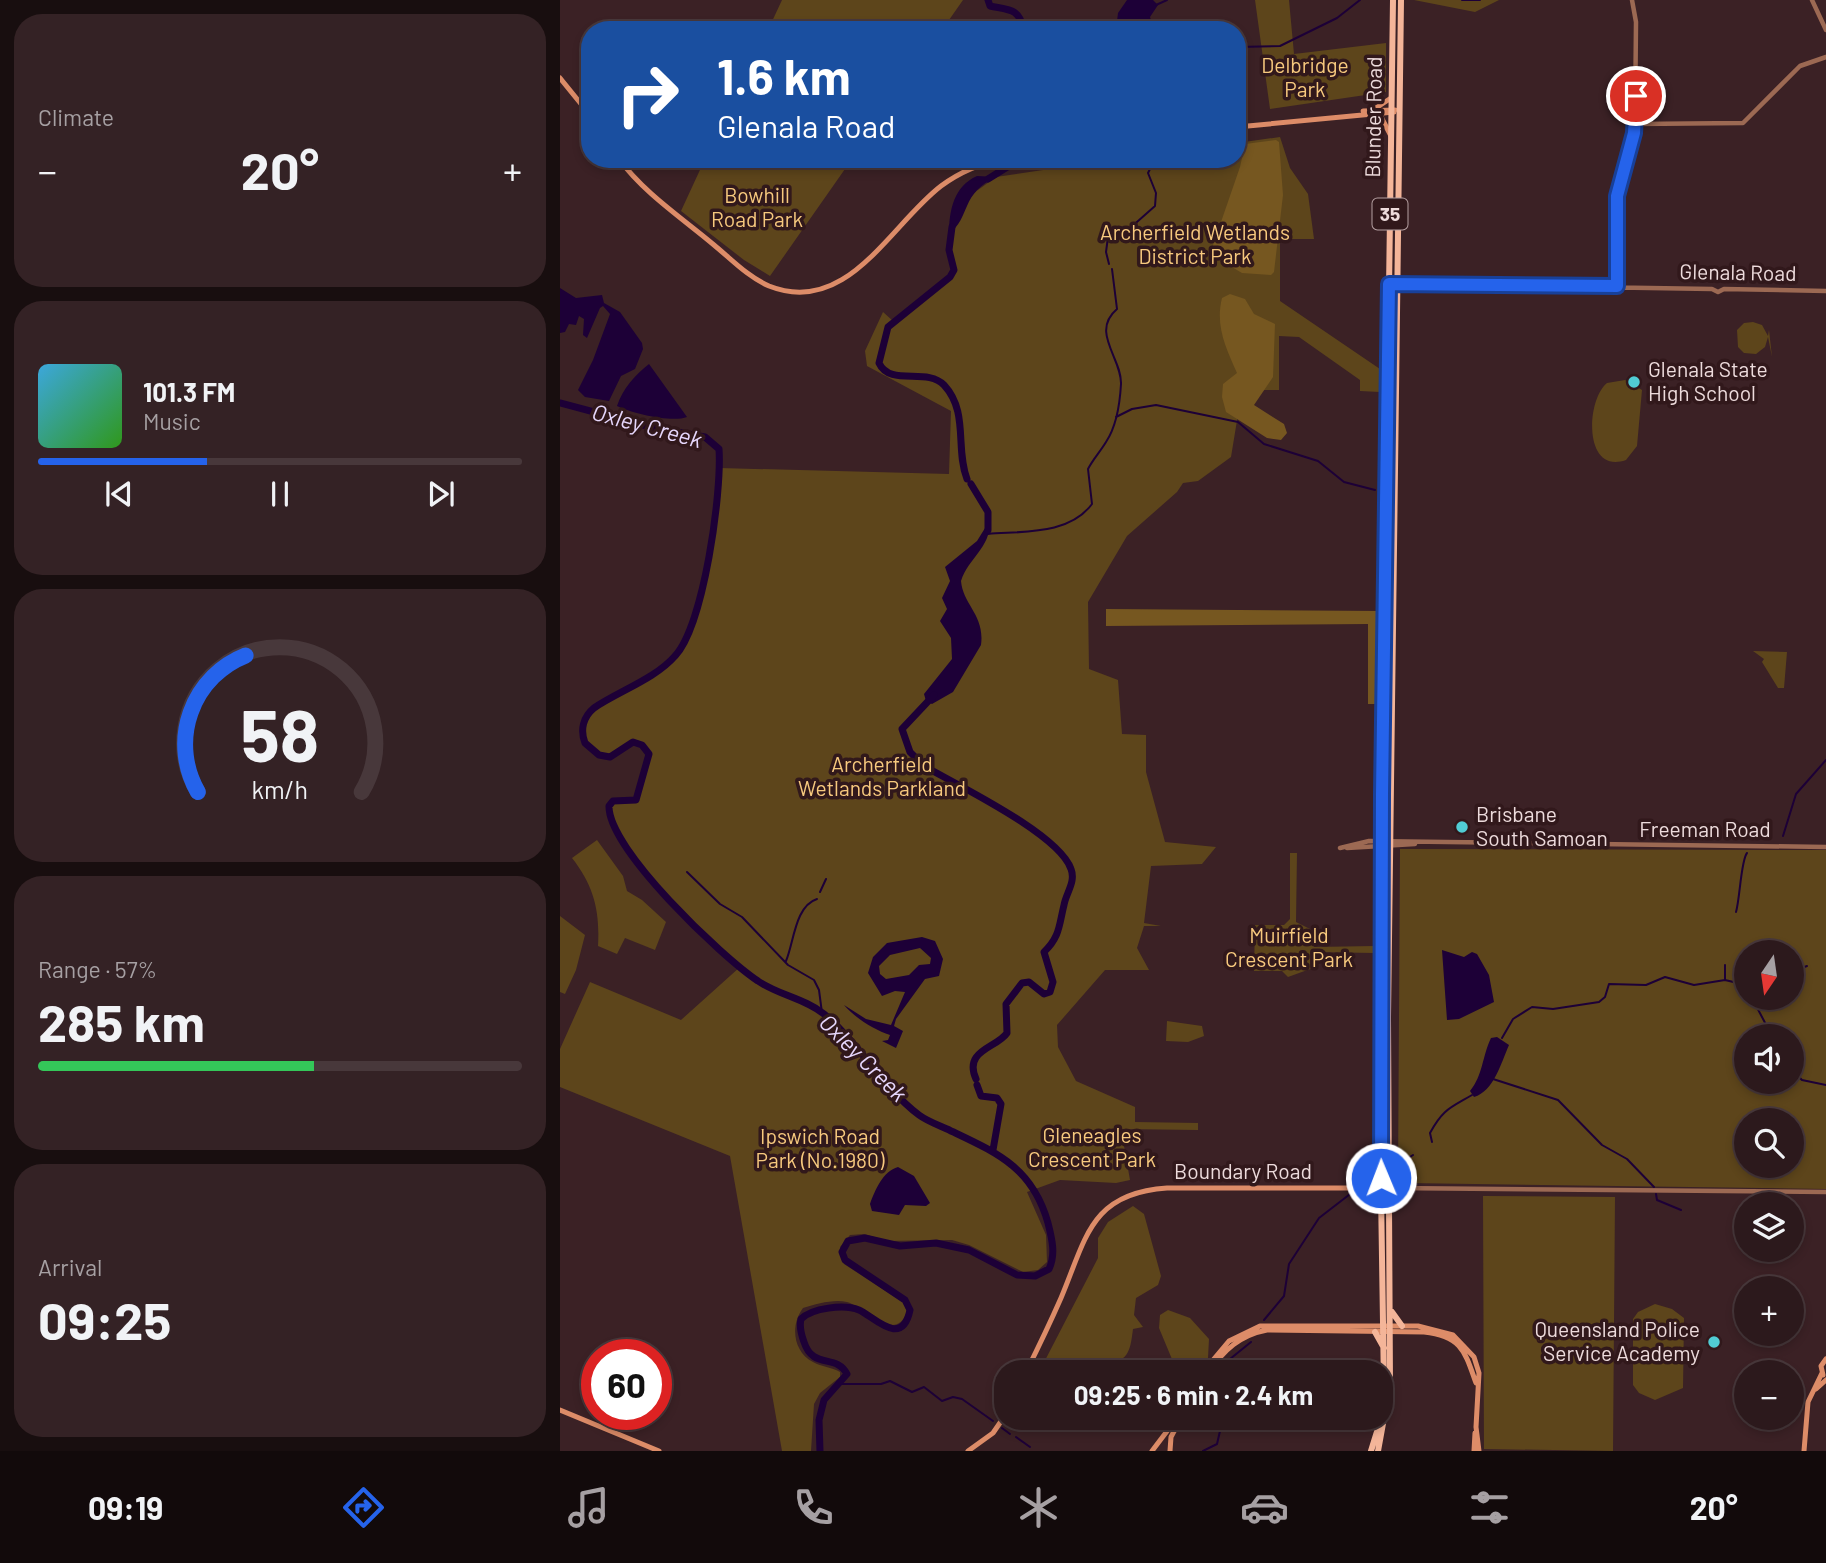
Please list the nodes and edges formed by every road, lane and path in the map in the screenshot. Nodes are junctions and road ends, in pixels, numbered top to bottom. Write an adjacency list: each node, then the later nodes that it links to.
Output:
1 (1393, 0): 8 (main road, Blunder Road / 35)
2 (1401, 0): 12 (main road, Blunder Road / 35)
3 (1632, 0): 13 (street)
4 (1812, 0): 5 (street)
5 (1826, 30)
6 (1826, 57): 13 (street)
7 (560, 78): 9 (main road)
8 (1391, 97): 10 (main road); 11 (main road, Blunder Road / 35)
9 (581, 102)
10 (1376, 111): 11 (main road); 14 (main road); 15 (main road)
11 (1391, 111): 12 (main road); 15 (main road, Blunder Road / 35)
12 (1399, 111): 18 (main road, Blunder Road / 35)
13 (1635, 124): 19 (street)
14 (1246, 126)
15 (1391, 136): 18 (main road, Blunder Road / 35)
16 (628, 168): 17 (main road)
17 (975, 168)
18 (1392, 284): 19 (street, Glenala Road); 21 (main road, Blunder Road / 35)
19 (1617, 287): 20 (street, Glenala Road)
20 (1826, 290)
21 (1387, 844): 21 (street); 22 (street, Freeman Road); 23 (main road, Blunder Road / 35); 24 (main road, Blunder Road / 35)
22 (1826, 847)
23 (1381, 1188): 24 (main road, Boundary Road); 30 (main road, Blunder Road / 35); 34 (main road, Boundary Road)
24 (1391, 1188): 25 (street, Boundary Road); 27 (main road, Blunder Road / 35)
25 (1408, 1188): 26 (street, Boundary Road); 27 (main road)
26 (1824, 1193)
27 (1391, 1200): 28 (main road, Blunder Road / 35)
28 (1391, 1310): 29 (main road); 30 (main road, Blunder Road / 35)
29 (1402, 1326): 30 (main road); 38 (main road)
30 (1388, 1329): 31 (main road); 32 (main road, Blunder Road / 35); 35 (main road); 38 (main road); 48 (main road, Blunder Road / 35)
31 (1375, 1332): 32 (main road); 36 (main road)
32 (1384, 1350): 47 (main road, Blunder Road / 35)
33 (1826, 1359): 37 (main road)
34 (1032, 1360)
35 (1213, 1360)
36 (1219, 1360)
37 (1825, 1377): 50 (main road)
38 (1476, 1383): 49 (main road)
39 (560, 1410): 44 (main road)
40 (995, 1430): 43 (main road)
41 (1170, 1430): 45 (main road)
42 (1174, 1430): 46 (main road)
43 (972, 1449)
44 (659, 1451)
45 (1152, 1451)
46 (1170, 1451)
47 (1371, 1451)
48 (1378, 1451)
49 (1476, 1451)
50 (1805, 1451)

